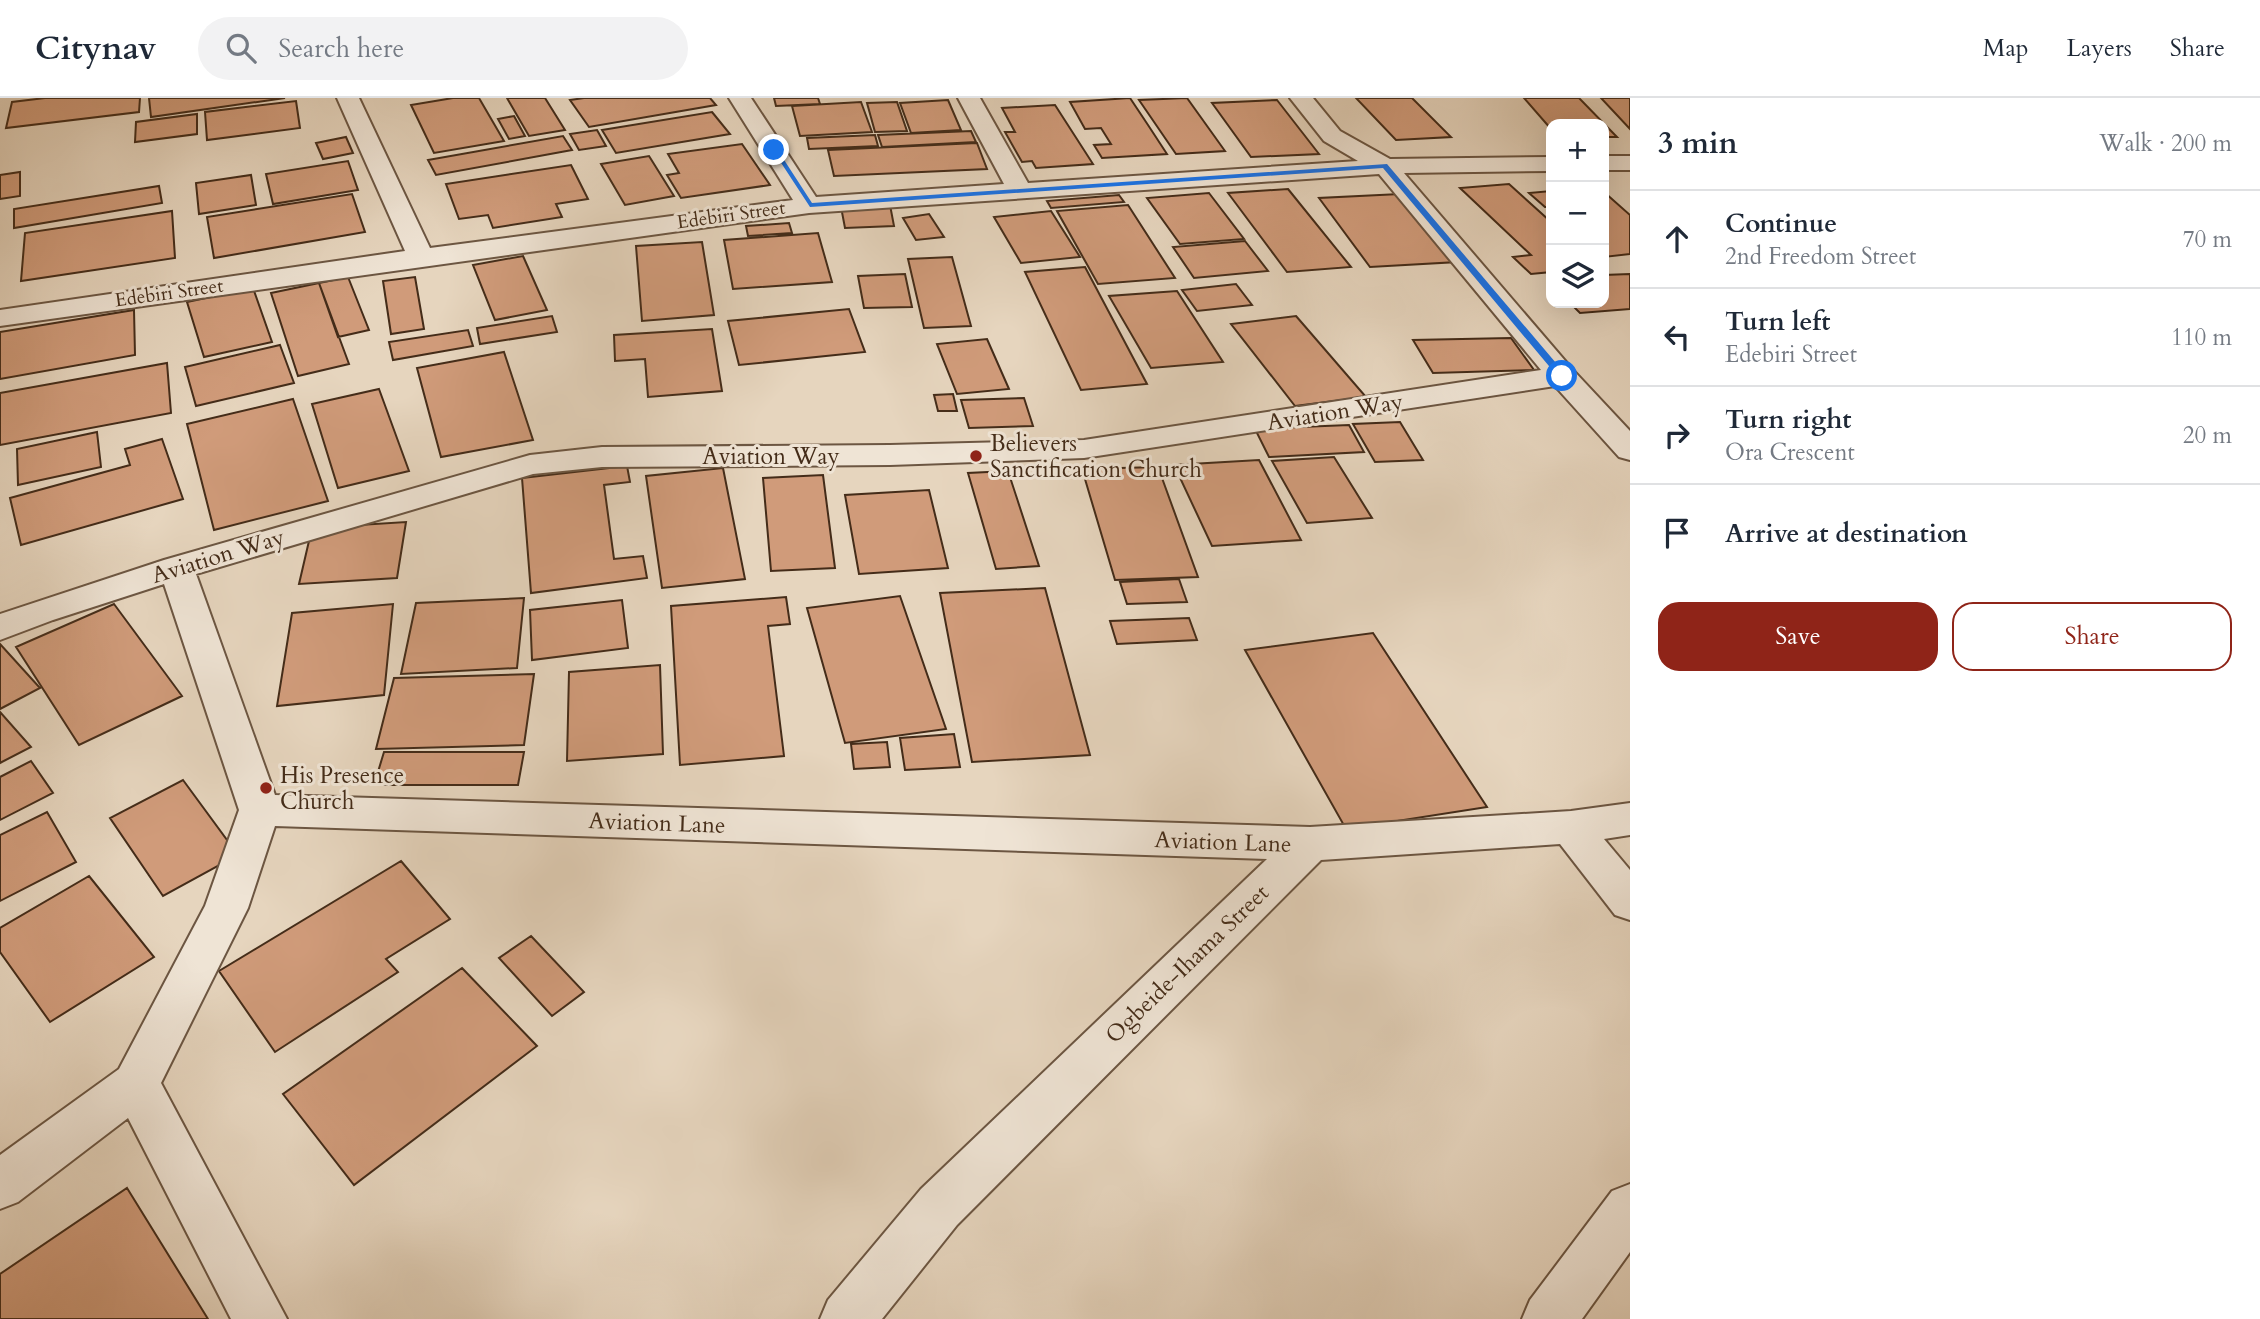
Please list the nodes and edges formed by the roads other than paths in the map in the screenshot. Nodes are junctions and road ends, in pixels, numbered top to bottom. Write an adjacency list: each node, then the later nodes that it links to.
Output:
1 (348, 98): 11 (street)
2 (740, 98): 10 (street)
3 (969, 98): 9 (street)
4 (1301, 98): 8 (street)
5 (1609, 163): 6 (street)
6 (1630, 163)
7 (1546, 164): 8 (street, Edebiri Street)
8 (1385, 166): 9 (street, Edebiri Street); 13 (street)
9 (1021, 193): 10 (street, Edebiri Street)
10 (810, 205): 11 (street, Edebiri Street)
11 (421, 257): 12 (street, Edebiri Street)
12 (0, 318)
13 (1562, 376): 14 (street); 15 (street, Aviation Way)
14 (1630, 450)
15 (176, 568): 16 (street, Aviation Way); 17 (street)
16 (0, 628)
17 (260, 810): 20 (street, Aviation Lane); 22 (street)
18 (1630, 819): 19 (street)
19 (1571, 827): 20 (street); 21 (street)
20 (1310, 845): 26 (street, Ogbeide-Ihama Street)
21 (1630, 902)
22 (136, 1084): 23 (street); 25 (street)
23 (0, 1185)
24 (1630, 1209): 27 (street)
25 (260, 1319)
26 (847, 1319)
27 (1549, 1319)

